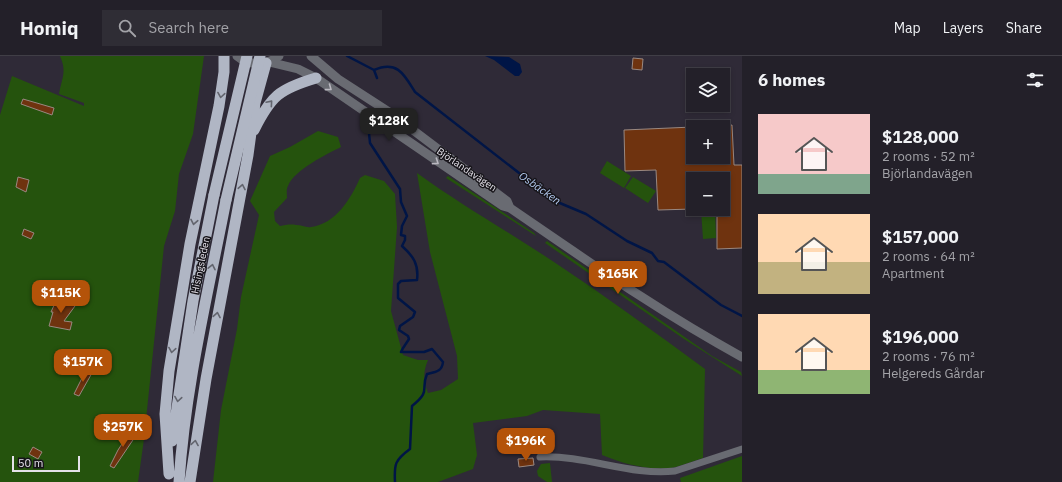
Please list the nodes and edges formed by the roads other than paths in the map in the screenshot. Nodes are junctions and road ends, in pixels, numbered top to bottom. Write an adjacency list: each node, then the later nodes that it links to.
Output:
1 (224, 56): 13 (highway, one-way to 13)
2 (237, 56): 6 (street, Björlandavägen)
3 (247, 56): 13 (highway, Hisingsleden, one-way to 13, bridge)
4 (279, 56): 6 (street)
5 (311, 56): 9 (street, Björlandavägen)
6 (265, 60): 7 (street, Björlandavägen); 8 (highway); 14 (highway, Hisingsleden, one-way to 6, bridge)
7 (316, 78): 8 (highway, one-way to 7); 9 (street, Björlandavägen, one-way to 9)
8 (251, 136): 15 (highway, one-way to 8)
9 (510, 208): 10 (street, Björlandavägen)
10 (742, 358)
11 (742, 449): 12 (street)
12 (540, 457)
13 (168, 478)
14 (179, 482)
15 (190, 482)

